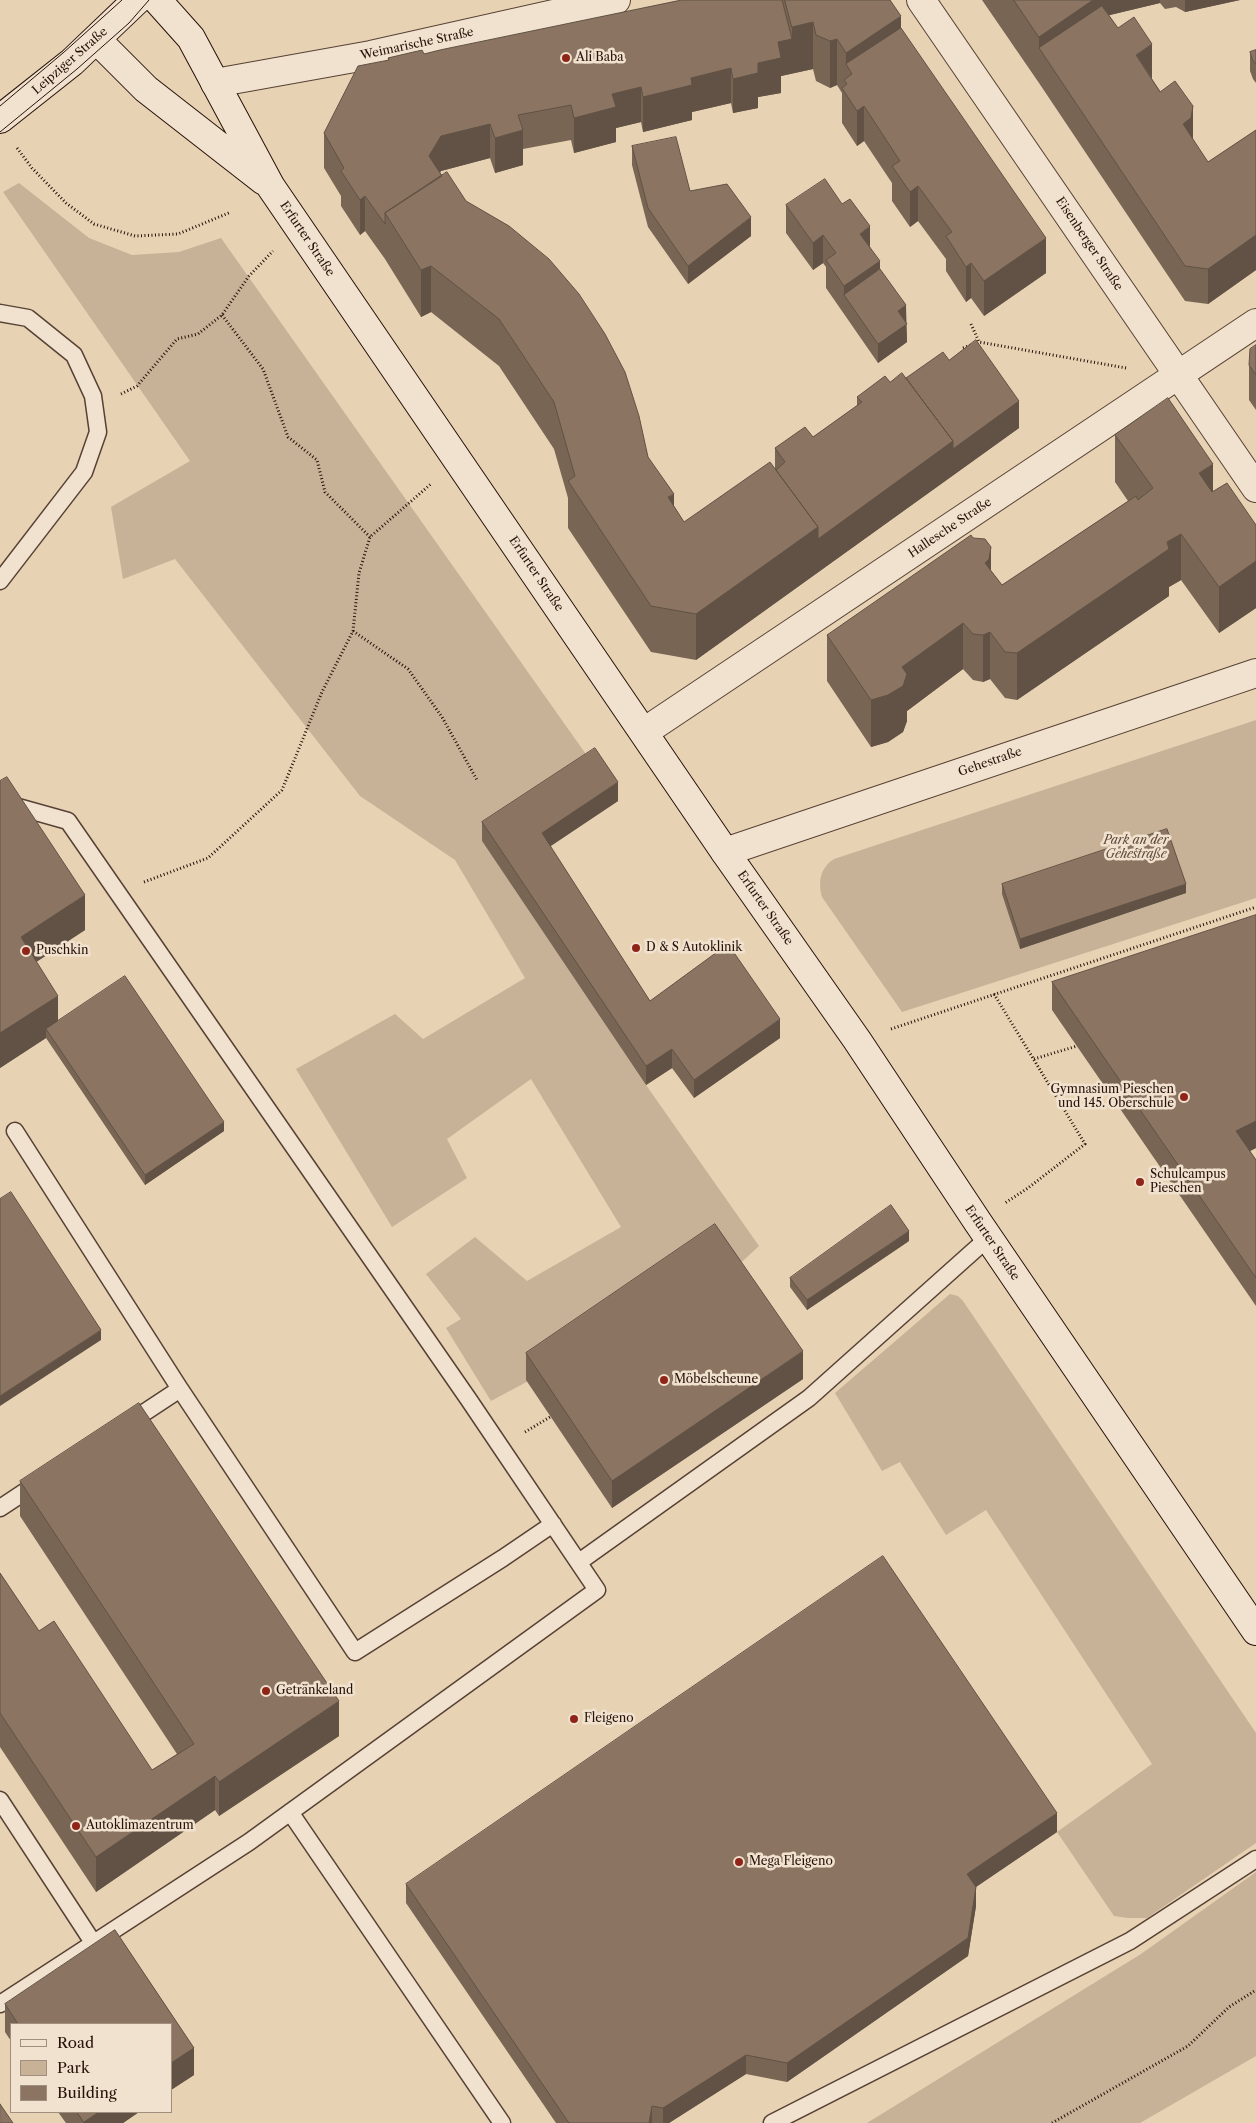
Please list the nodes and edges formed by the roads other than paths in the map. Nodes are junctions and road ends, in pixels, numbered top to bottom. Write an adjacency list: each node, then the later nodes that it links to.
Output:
1 (137, 0): 5 (street, Leipziger Straße)
2 (158, 0): 6 (street, Erfurter Straße)
3 (616, 0): 6 (street, Weimarische Straße)
4 (922, 0): 11 (street, Eisenberger Straße)
5 (98, 40): 7 (street, Leipziger Straße); 8 (street, Erfurter Straße)
6 (216, 83): 8 (street, Erfurter Straße)
7 (0, 119)
8 (271, 187): 15 (street, Erfurter Straße)
9 (0, 313): 13 (lane)
10 (1256, 323): 11 (street, Hallesche Straße)
11 (1179, 375): 12 (street, Eisenberger Straße); 15 (street, Hallesche Straße)
12 (1256, 488)
13 (0, 581)
14 (1256, 673): 17 (street, Gehestraße)
15 (644, 732): 17 (street, Erfurter Straße)
16 (0, 802): 24 (lane)
17 (725, 852): 19 (street, Erfurter Straße)
18 (15, 1131): 20 (lane)
19 (982, 1230): 25 (lane); 26 (street, Erfurter Straße)
20 (180, 1389): 21 (lane); 24 (lane)
21 (114, 1432)
22 (49, 1476): 23 (lane)
23 (0, 1508)
24 (553, 1524): 25 (lane)
25 (578, 1562): 28 (lane)
26 (1256, 1631)
27 (0, 1800): 30 (lane)
28 (290, 1812): 30 (lane); 32 (lane)
29 (1256, 1859): 33 (lane)
30 (94, 1944): 31 (lane)
31 (0, 2004)
32 (502, 2123)
33 (772, 2123)

